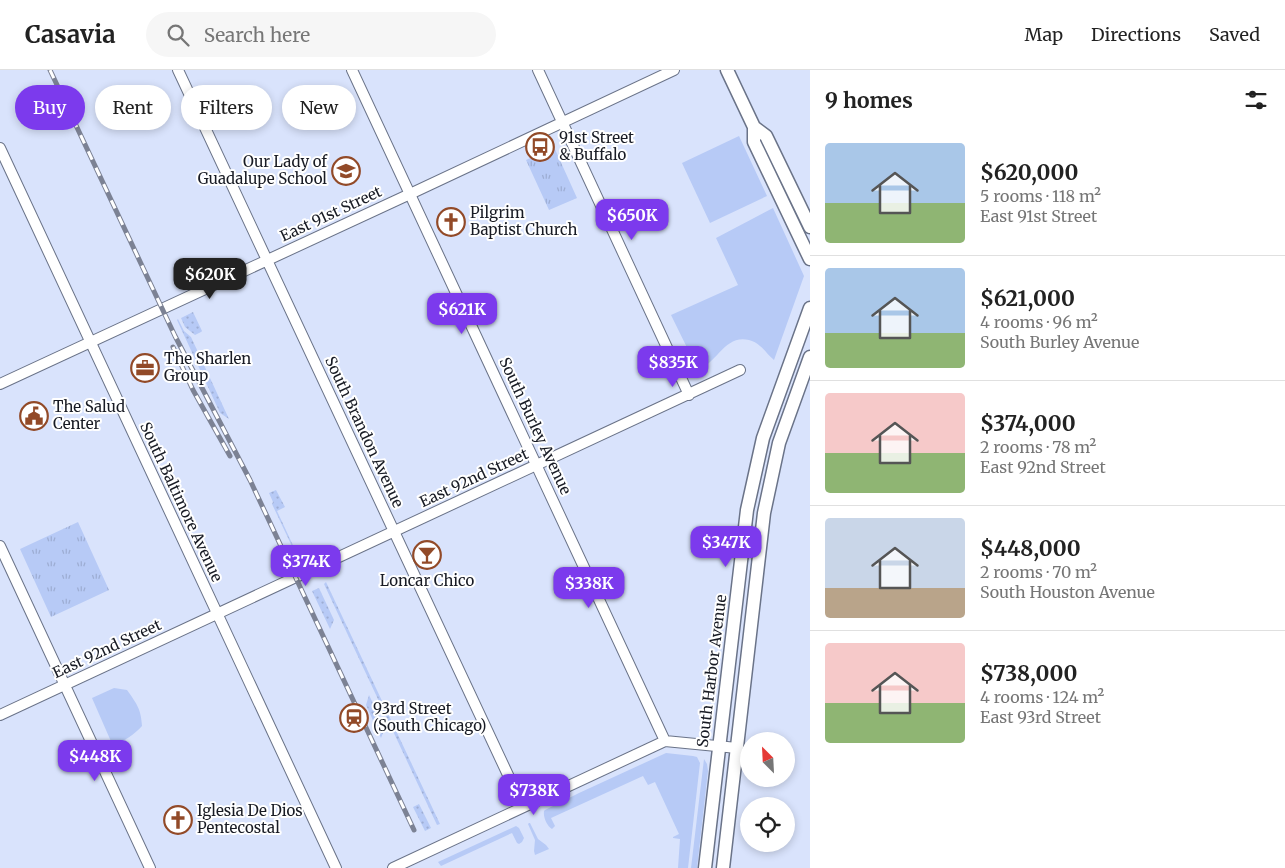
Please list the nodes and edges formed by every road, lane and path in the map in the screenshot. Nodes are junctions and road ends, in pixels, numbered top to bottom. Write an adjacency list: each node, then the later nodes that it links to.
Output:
1 (178, 70): 13 (street, South Brandon Avenue)
2 (352, 70): 9 (street, South Burley Avenue)
3 (538, 70): 6 (street)
4 (674, 70): 6 (street, East 91st Street)
5 (727, 70): 7 (main road)
6 (562, 122): 9 (street, East 91st Street); 19 (street)
7 (754, 127): 10 (main road); 12 (main road)
8 (0, 148): 15 (street, South Baltimore Avenue)
9 (410, 194): 13 (street, East 91st Street); 20 (street, South Burley Avenue)
10 (805, 210): 11 (main road)
11 (810, 227)
12 (810, 259)
13 (267, 260): 15 (street, East 91st Street); 21 (street, South Brandon Avenue)
14 (810, 308): 27 (main road, South Harbor Avenue)
15 (91, 342): 18 (street, East 91st Street); 23 (street, South Baltimore Avenue)
16 (810, 357): 28 (main road)
17 (740, 370): 19 (street, East 92nd Street)
18 (0, 384)
19 (689, 394): 20 (street, East 92nd Street)
20 (536, 466): 21 (street, East 92nd Street); 26 (street, South Burley Avenue)
21 (394, 532): 23 (street, East 92nd Street); 29 (street, South Brandon Avenue)
22 (0, 546): 24 (street)
23 (217, 614): 24 (street, East 92nd Street); 31 (street, South Baltimore Avenue)
24 (64, 685): 25 (street, East 92nd Street); 30 (street)
25 (0, 715)
26 (665, 741): 27 (street); 29 (street)
27 (720, 746): 28 (street); 33 (main road, South Harbor Avenue)
28 (737, 748): 34 (main road)
29 (523, 807): 32 (street)
30 (150, 868)
31 (336, 868)
32 (392, 868)
33 (705, 868)
34 (723, 868)

